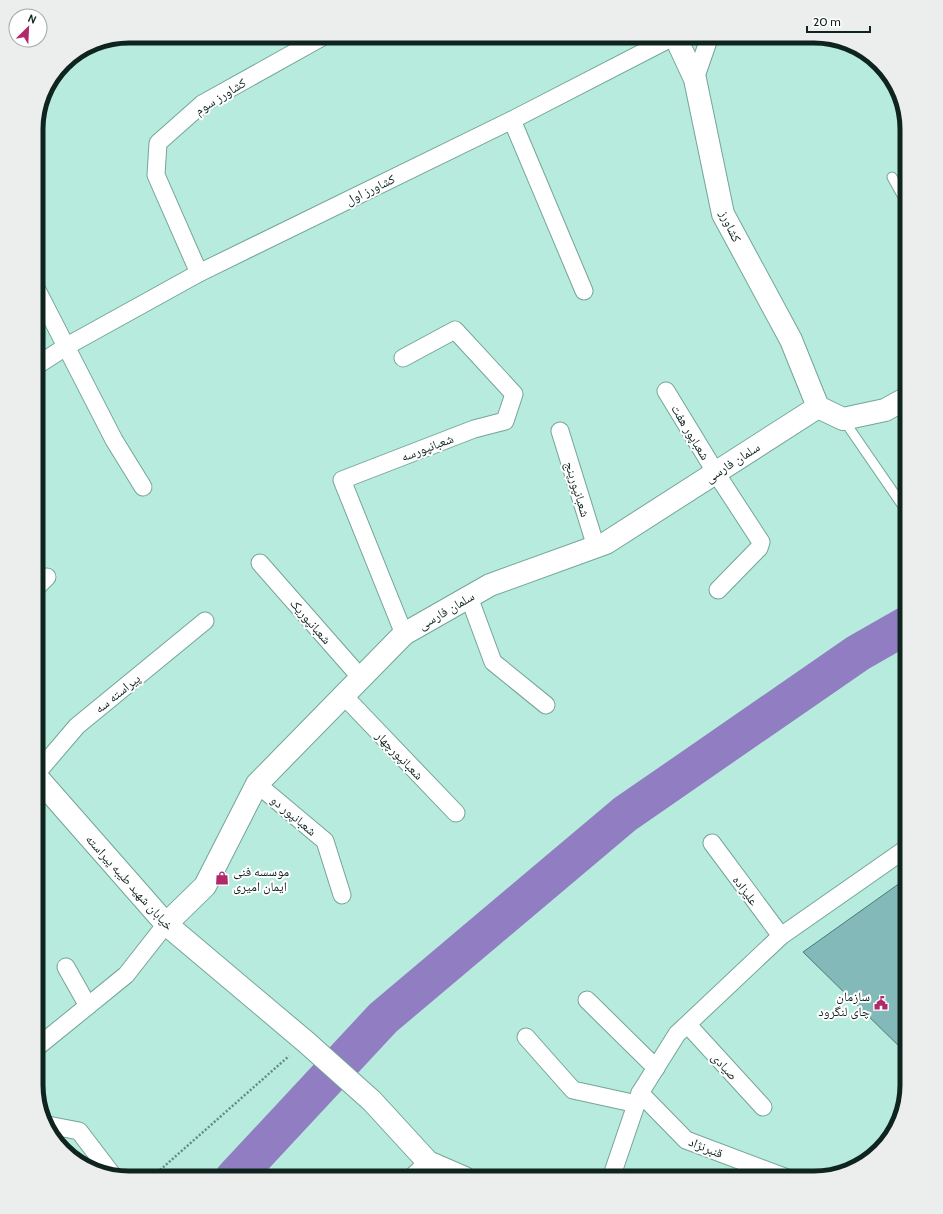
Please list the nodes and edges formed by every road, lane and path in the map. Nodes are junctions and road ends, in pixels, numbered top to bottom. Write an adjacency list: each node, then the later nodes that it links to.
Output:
1 (311, 43): 9 (street, کشاورز سوم)
2 (661, 43): 6 (street, کشاورز اول)
3 (678, 43): 5 (street, کشاورز)
4 (708, 43): 5 (street)
5 (695, 79): 17 (street, کشاورز)
6 (512, 120): 9 (street, کشاورز اول); 10 (street)
7 (892, 177): 8 (lane)
8 (900, 191)
9 (199, 273): 12 (street, کشاورز اول)
10 (584, 292)
11 (43, 301): 12 (street)
12 (67, 346): 14 (street, کشاورز اول); 21 (street)
13 (402, 358): 28 (street, شعبانپورسه)
14 (43, 361)
15 (666, 391): 20 (street, شعباپور هفت)
16 (900, 402): 18 (street)
17 (818, 407): 18 (street); 20 (street, سلمان فارسی)
18 (843, 419): 22 (lane)
19 (560, 430): 23 (street, شعبانپورپنج)
20 (716, 473): 23 (street, سلمان فارسی); 25 (street, شعباپور هفت)
21 (143, 488)
22 (900, 502)
23 (596, 547): 26 (street, سلمان فارسی)
24 (260, 564): 29 (street, شعبانپوریک)
25 (718, 590)
26 (469, 597): 28 (street, سلمان فارسی); 31 (street)
27 (205, 621): 32 (street, پیراسته سه)
28 (404, 634): 29 (street, سلمان فارسی)
29 (361, 678): 30 (street, سلمان فارسی)
30 (344, 696): 33 (street, سلمان فارسی); 35 (street, شعبانپورچهار)
31 (546, 705)
32 (43, 777)
33 (257, 784): 38 (street, شعبانپور دو); 39 (street, سلمان فارسی)
34 (43, 787): 39 (street, خیابان شهید طیبه پیراسته)
35 (456, 813)
36 (712, 843): 40 (street, علیزاده)
37 (900, 853): 40 (street)
38 (342, 895)
39 (166, 924): 43 (street); 47 (street, خیابان شهید طیبه پیراسته)
40 (781, 936): 44 (street)
41 (66, 967): 43 (street)
42 (586, 1000): 48 (street)
43 (88, 1006): 46 (street)
44 (688, 1025): 48 (street); 50 (street, صیادی)
45 (526, 1037): 49 (street)
46 (43, 1042)
47 (306, 1042): 52 (street, خیابان شهید طیبه پیراسته); 54 (path)
48 (656, 1068): 49 (street)
49 (638, 1098): 57 (street); 58 (street, قنبرنژاد)
50 (763, 1107)
51 (54, 1126): 53 (street)
52 (428, 1162): 55 (street); 56 (street)
53 (107, 1168)
54 (159, 1171)
55 (418, 1171)
56 (449, 1171)
57 (613, 1171)
58 (768, 1171)

